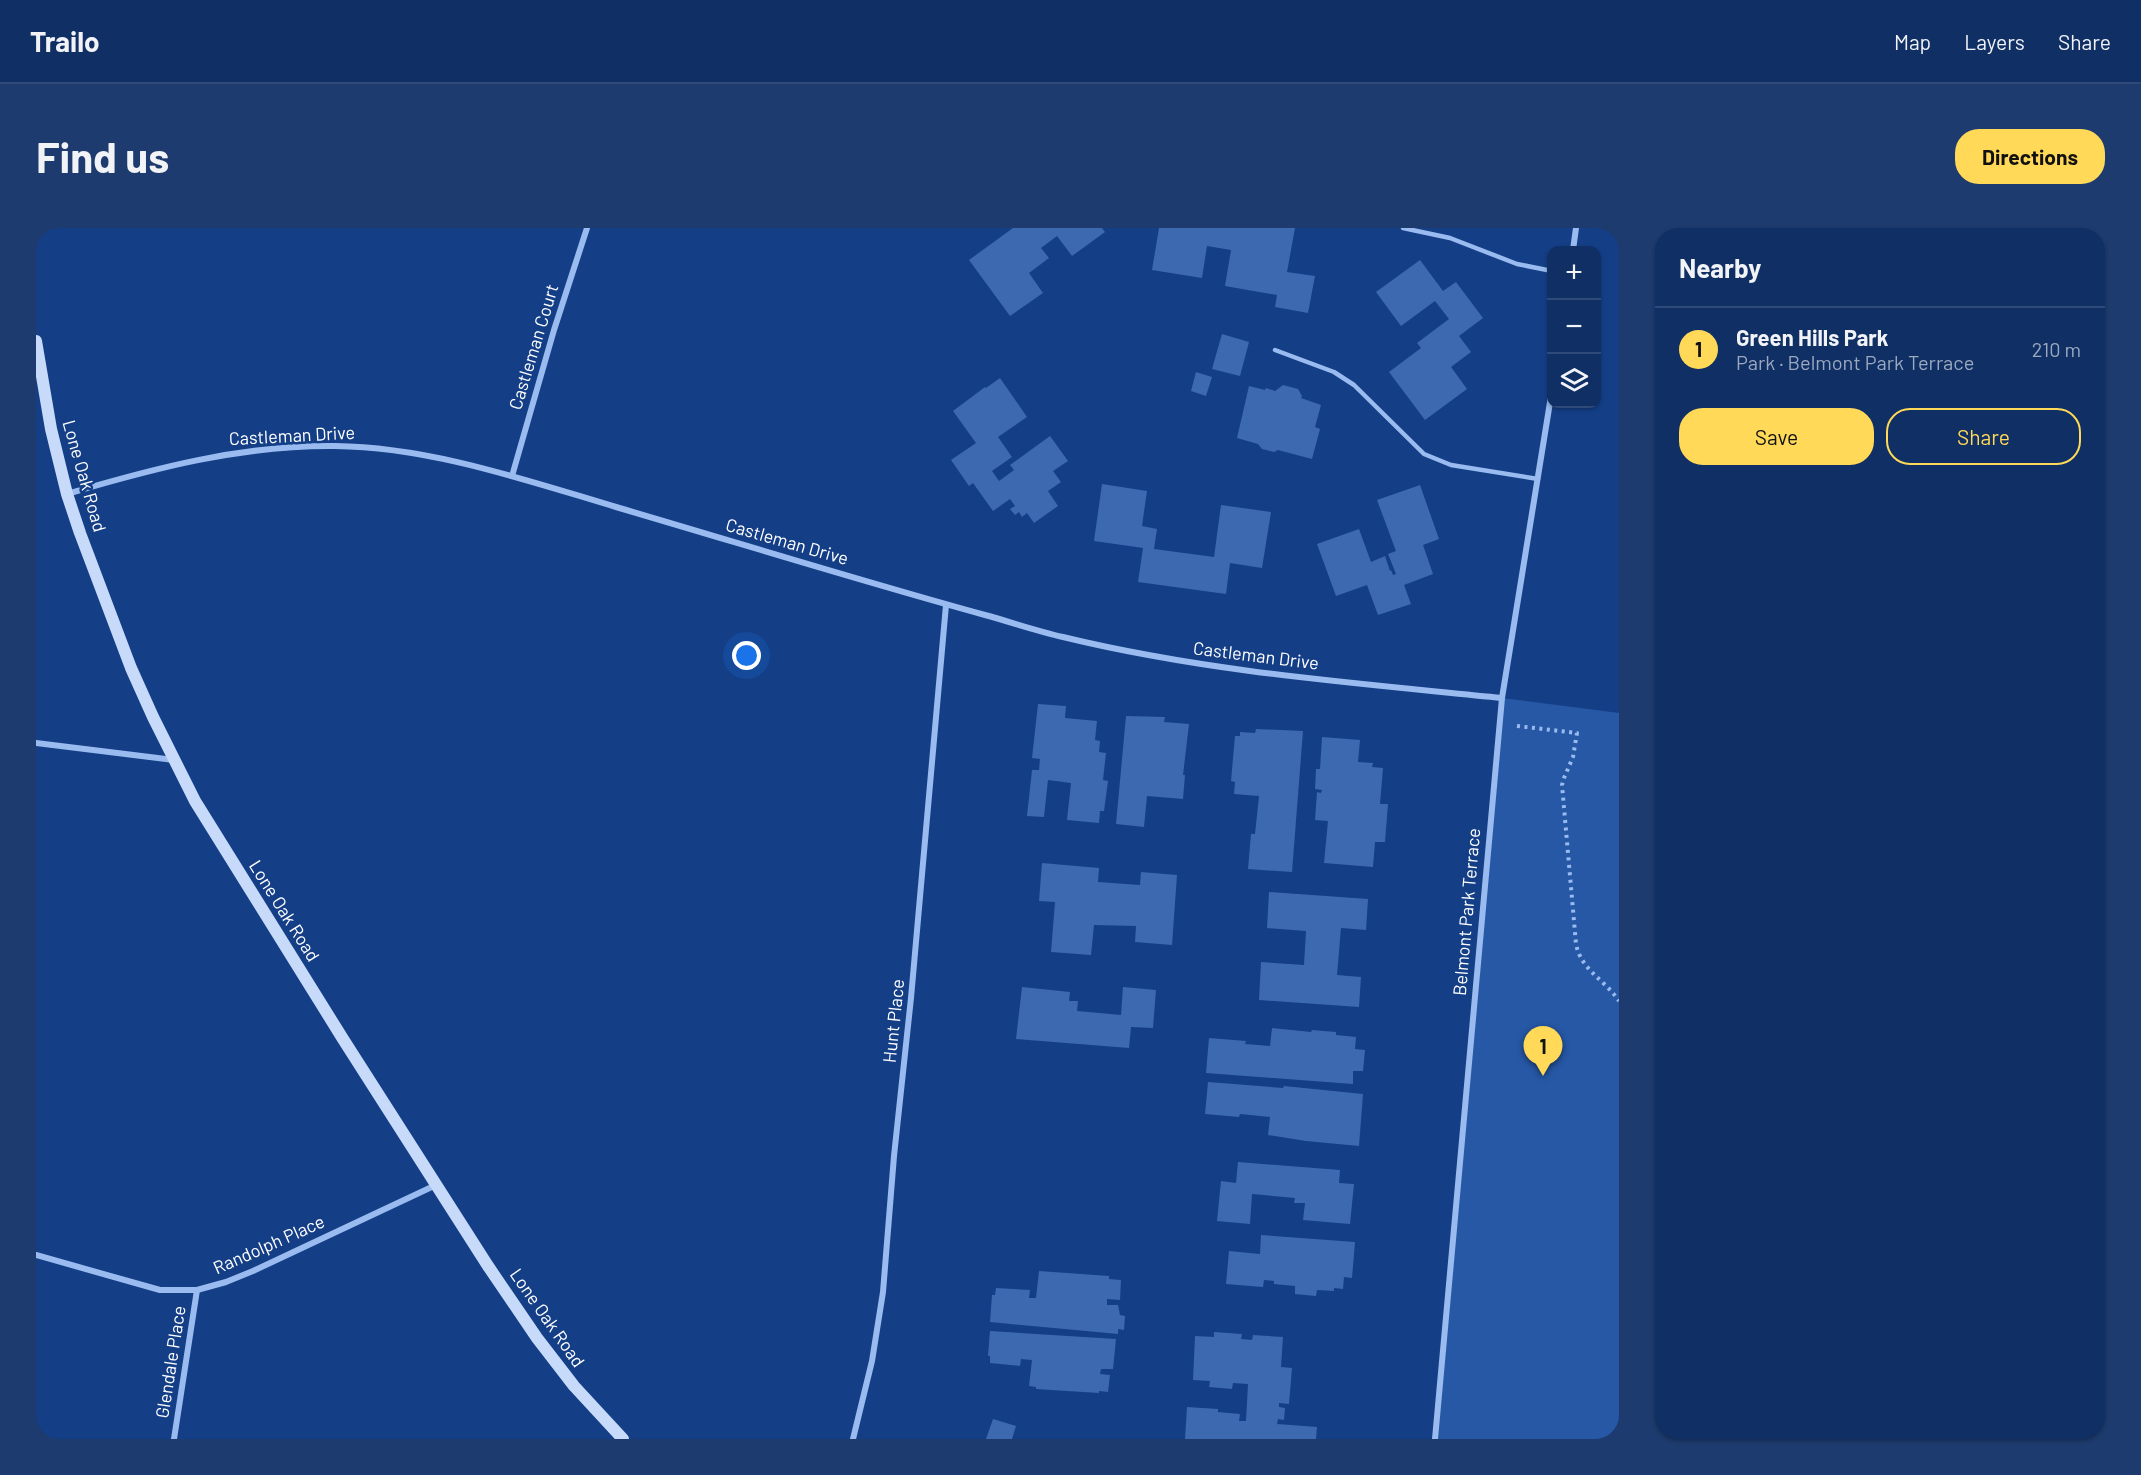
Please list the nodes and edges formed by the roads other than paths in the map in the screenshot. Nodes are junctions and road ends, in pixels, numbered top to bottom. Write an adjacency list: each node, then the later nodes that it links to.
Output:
1 (587, 228): 9 (street, Castleman Court)
2 (1403, 228): 5 (lane)
3 (1576, 228): 4 (street)
4 (1574, 246)
5 (1547, 270)
6 (36, 341): 11 (street, Lone Oak Road)
7 (1275, 350): 10 (lane)
8 (1548, 408): 10 (street, Belmont Park Terrace)
9 (512, 476): 11 (street, Castleman Drive); 12 (street, Castleman Drive)
10 (1538, 479): 13 (street, Belmont Park Terrace)
11 (67, 494): 15 (street, Lone Oak Road)
12 (946, 604): 13 (street, Castleman Drive); 21 (street, Hunt Place)
13 (1502, 698): 22 (street, Belmont Park Terrace)
14 (36, 743): 15 (street)
15 (175, 760): 16 (street, Lone Oak Road)
16 (436, 1185): 18 (street, Randolph Place); 20 (street, Lone Oak Road)
17 (36, 1255): 18 (street, Randolph Place)
18 (197, 1290): 19 (street, Glendale Place)
19 (174, 1439)
20 (623, 1439)
21 (853, 1439)
22 (1435, 1439)

